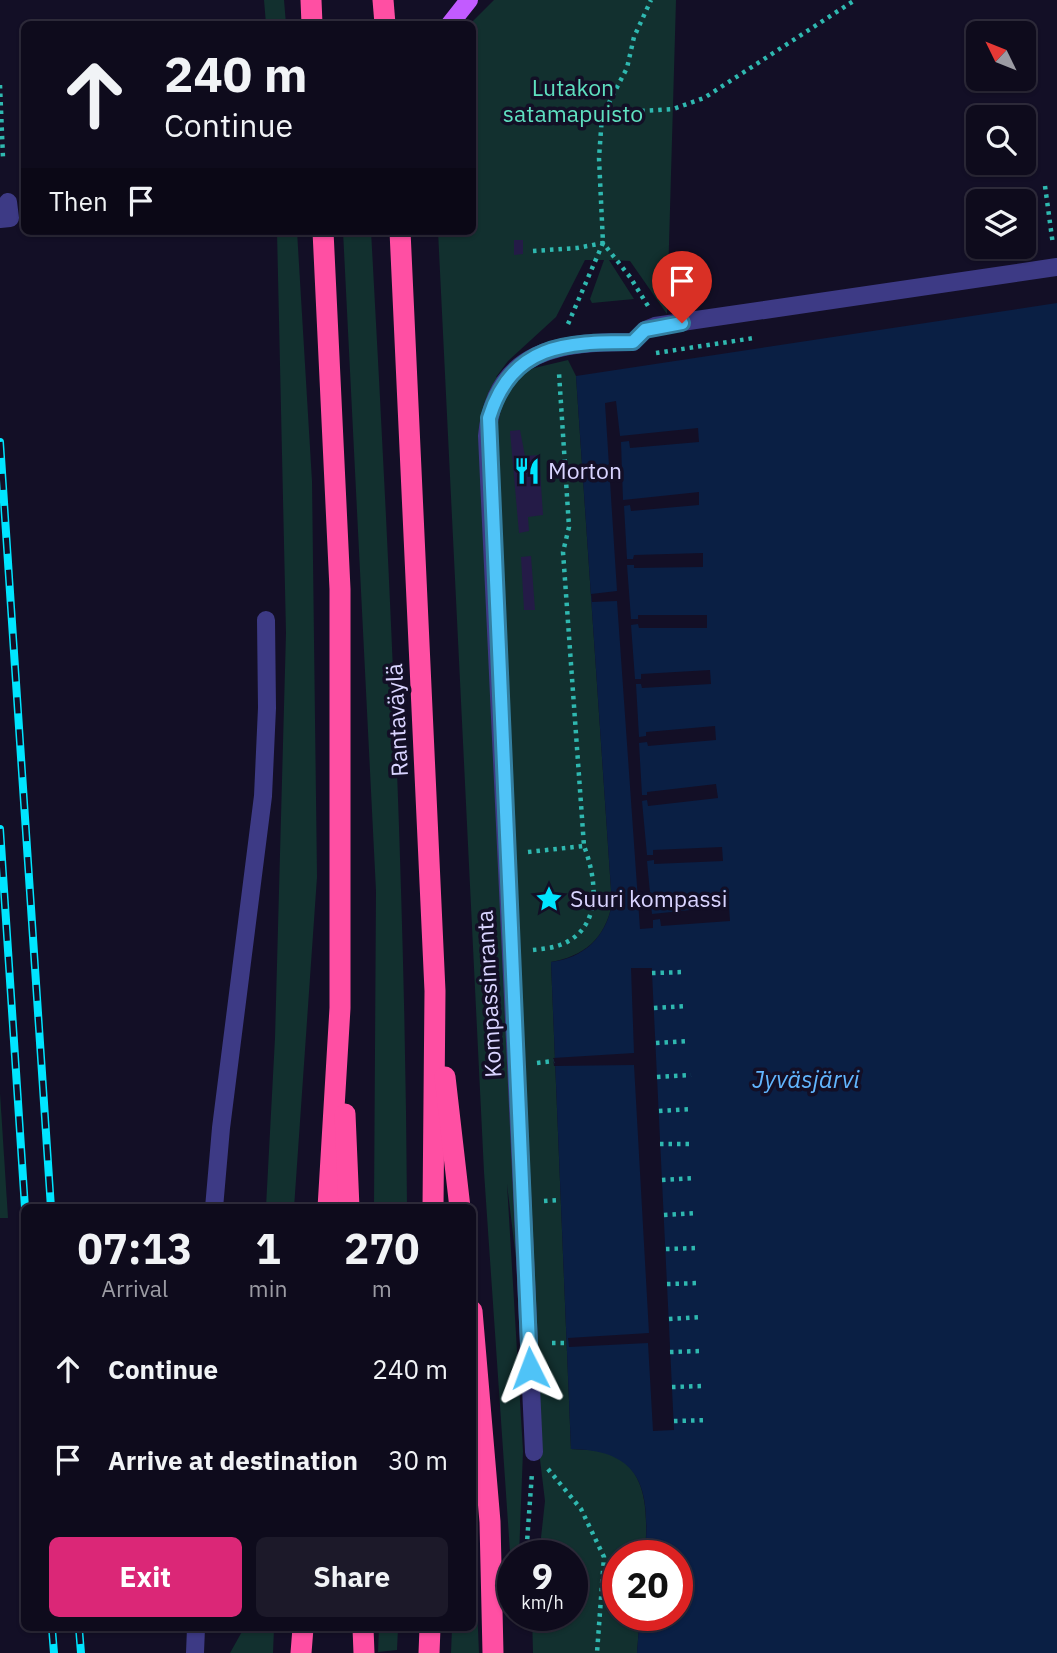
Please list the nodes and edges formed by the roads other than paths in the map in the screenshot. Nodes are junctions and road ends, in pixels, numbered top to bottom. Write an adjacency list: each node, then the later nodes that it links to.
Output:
1 (311, 0): 4 (highway)
2 (383, 0): 5 (highway)
3 (469, 0): 6 (main road)
4 (312, 21)
5 (385, 21)
6 (452, 21)
7 (8, 202): 8 (lane)
8 (0, 219)
9 (323, 235): 16 (highway)
10 (400, 235): 12 (highway, Rantaväylä)
11 (409, 235): 12 (main road)
12 (402, 267): 15 (highway, Rantaväylä)
13 (1056, 267): 23 (lane, Kompassinranta)
14 (265, 620): 17 (lane)
15 (435, 991): 20 (highway, Rantaväylä); 21 (highway)
16 (340, 1007): 18 (highway); 19 (highway)
17 (214, 1204)
18 (328, 1204)
19 (349, 1204)
20 (433, 1204)
21 (460, 1204)
22 (476, 1358): 32 (highway)
23 (534, 1452)
24 (196, 1631): 28 (lane)
25 (303, 1631): 29 (highway)
26 (363, 1631): 30 (highway)
27 (430, 1631): 31 (highway)
28 (195, 1653)
29 (301, 1653)
30 (364, 1653)
31 (429, 1653)
32 (493, 1653)

